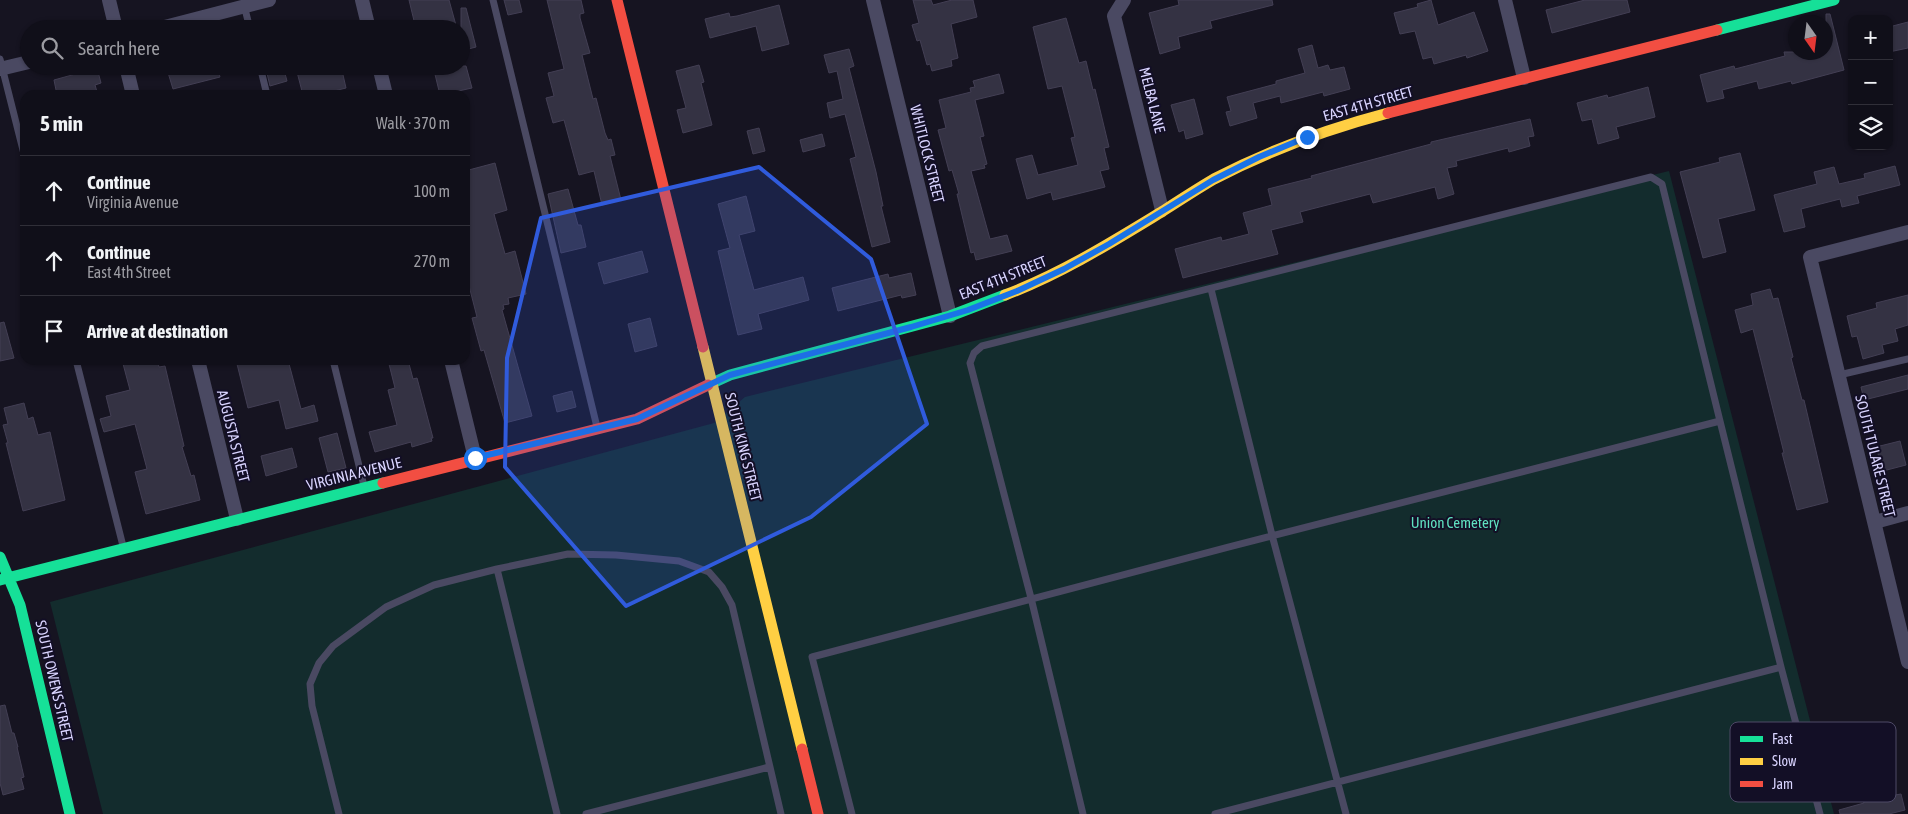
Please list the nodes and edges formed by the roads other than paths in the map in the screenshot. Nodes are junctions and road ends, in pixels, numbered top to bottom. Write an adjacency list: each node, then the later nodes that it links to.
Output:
1 (109, 0): 11 (street)
2 (270, 0): 10 (street)
3 (362, 0): 14 (street)
4 (493, 0): 37 (lane)
5 (616, 0): 35 (street, SOUTH KING STREET)
6 (873, 0): 28 (street, WHITLOCK STREET)
7 (1124, 0): 25 (street, MELBA LANE)
8 (1504, 0): 20 (street)
9 (1834, 0): 20 (street, EAST 4TH STREET)
10 (244, 3): 12 (street); 13 (lane)
11 (114, 20)
12 (187, 20)
13 (248, 20)
14 (367, 20)
15 (20, 63): 16 (street)
16 (1, 65): 24 (lane)
17 (128, 75): 21 (street)
18 (262, 75): 22 (lane)
19 (381, 75): 23 (street)
20 (1524, 78): 25 (street, EAST 4TH STREET)
21 (132, 90)
22 (266, 90)
23 (385, 90)
24 (20, 139)
25 (1162, 210): 28 (street, EAST 4TH STREET)
26 (1908, 232): 34 (street, SOUTH TULARE STREET)
27 (1211, 289): 36 (lane); 43 (lane); 48 (lane)
28 (950, 316): 35 (street, EAST 4TH STREET)
29 (1908, 359): 34 (lane)
30 (77, 365): 44 (lane)
31 (199, 365): 41 (street, AUGUSTA STREET)
32 (334, 365): 39 (lane)
33 (452, 365): 38 (street)
34 (1839, 375): 42 (street, SOUTH TULARE STREET)
35 (712, 384): 37 (street, VIRGINIA AVENUE); 60 (street, SOUTH KING STREET)
36 (1720, 421): 43 (lane); 51 (lane)
37 (598, 428): 38 (street, VIRGINIA AVENUE)
38 (475, 458): 39 (street, VIRGINIA AVENUE)
39 (364, 486): 41 (street, VIRGINIA AVENUE)
40 (1908, 513): 42 (street)
41 (237, 519): 44 (street, VIRGINIA AVENUE)
42 (1875, 522): 49 (street, SOUTH TULARE STREET)
43 (1272, 534): 48 (lane); 54 (lane)
44 (124, 548): 47 (street, VIRGINIA AVENUE)
45 (0, 557): 47 (street, SOUTH OWENS STREET)
46 (497, 569): 53 (lane); 56 (lane); 57 (lane)
47 (4, 578): 55 (street, SOUTH OWENS STREET)
48 (1031, 598): 61 (lane); 62 (lane)
49 (1906, 646): 50 (street, SOUTH TULARE STREET)
50 (1908, 662)
51 (1781, 667): 52 (lane); 54 (lane)
52 (1796, 722)
53 (769, 767): 58 (lane); 59 (lane)
54 (1338, 783): 63 (lane); 64 (lane)
55 (70, 814)
56 (339, 814)
57 (557, 814)
58 (586, 814)
59 (781, 814)
60 (818, 814)
61 (852, 814)
62 (1083, 814)
63 (1215, 814)
64 (1346, 814)

